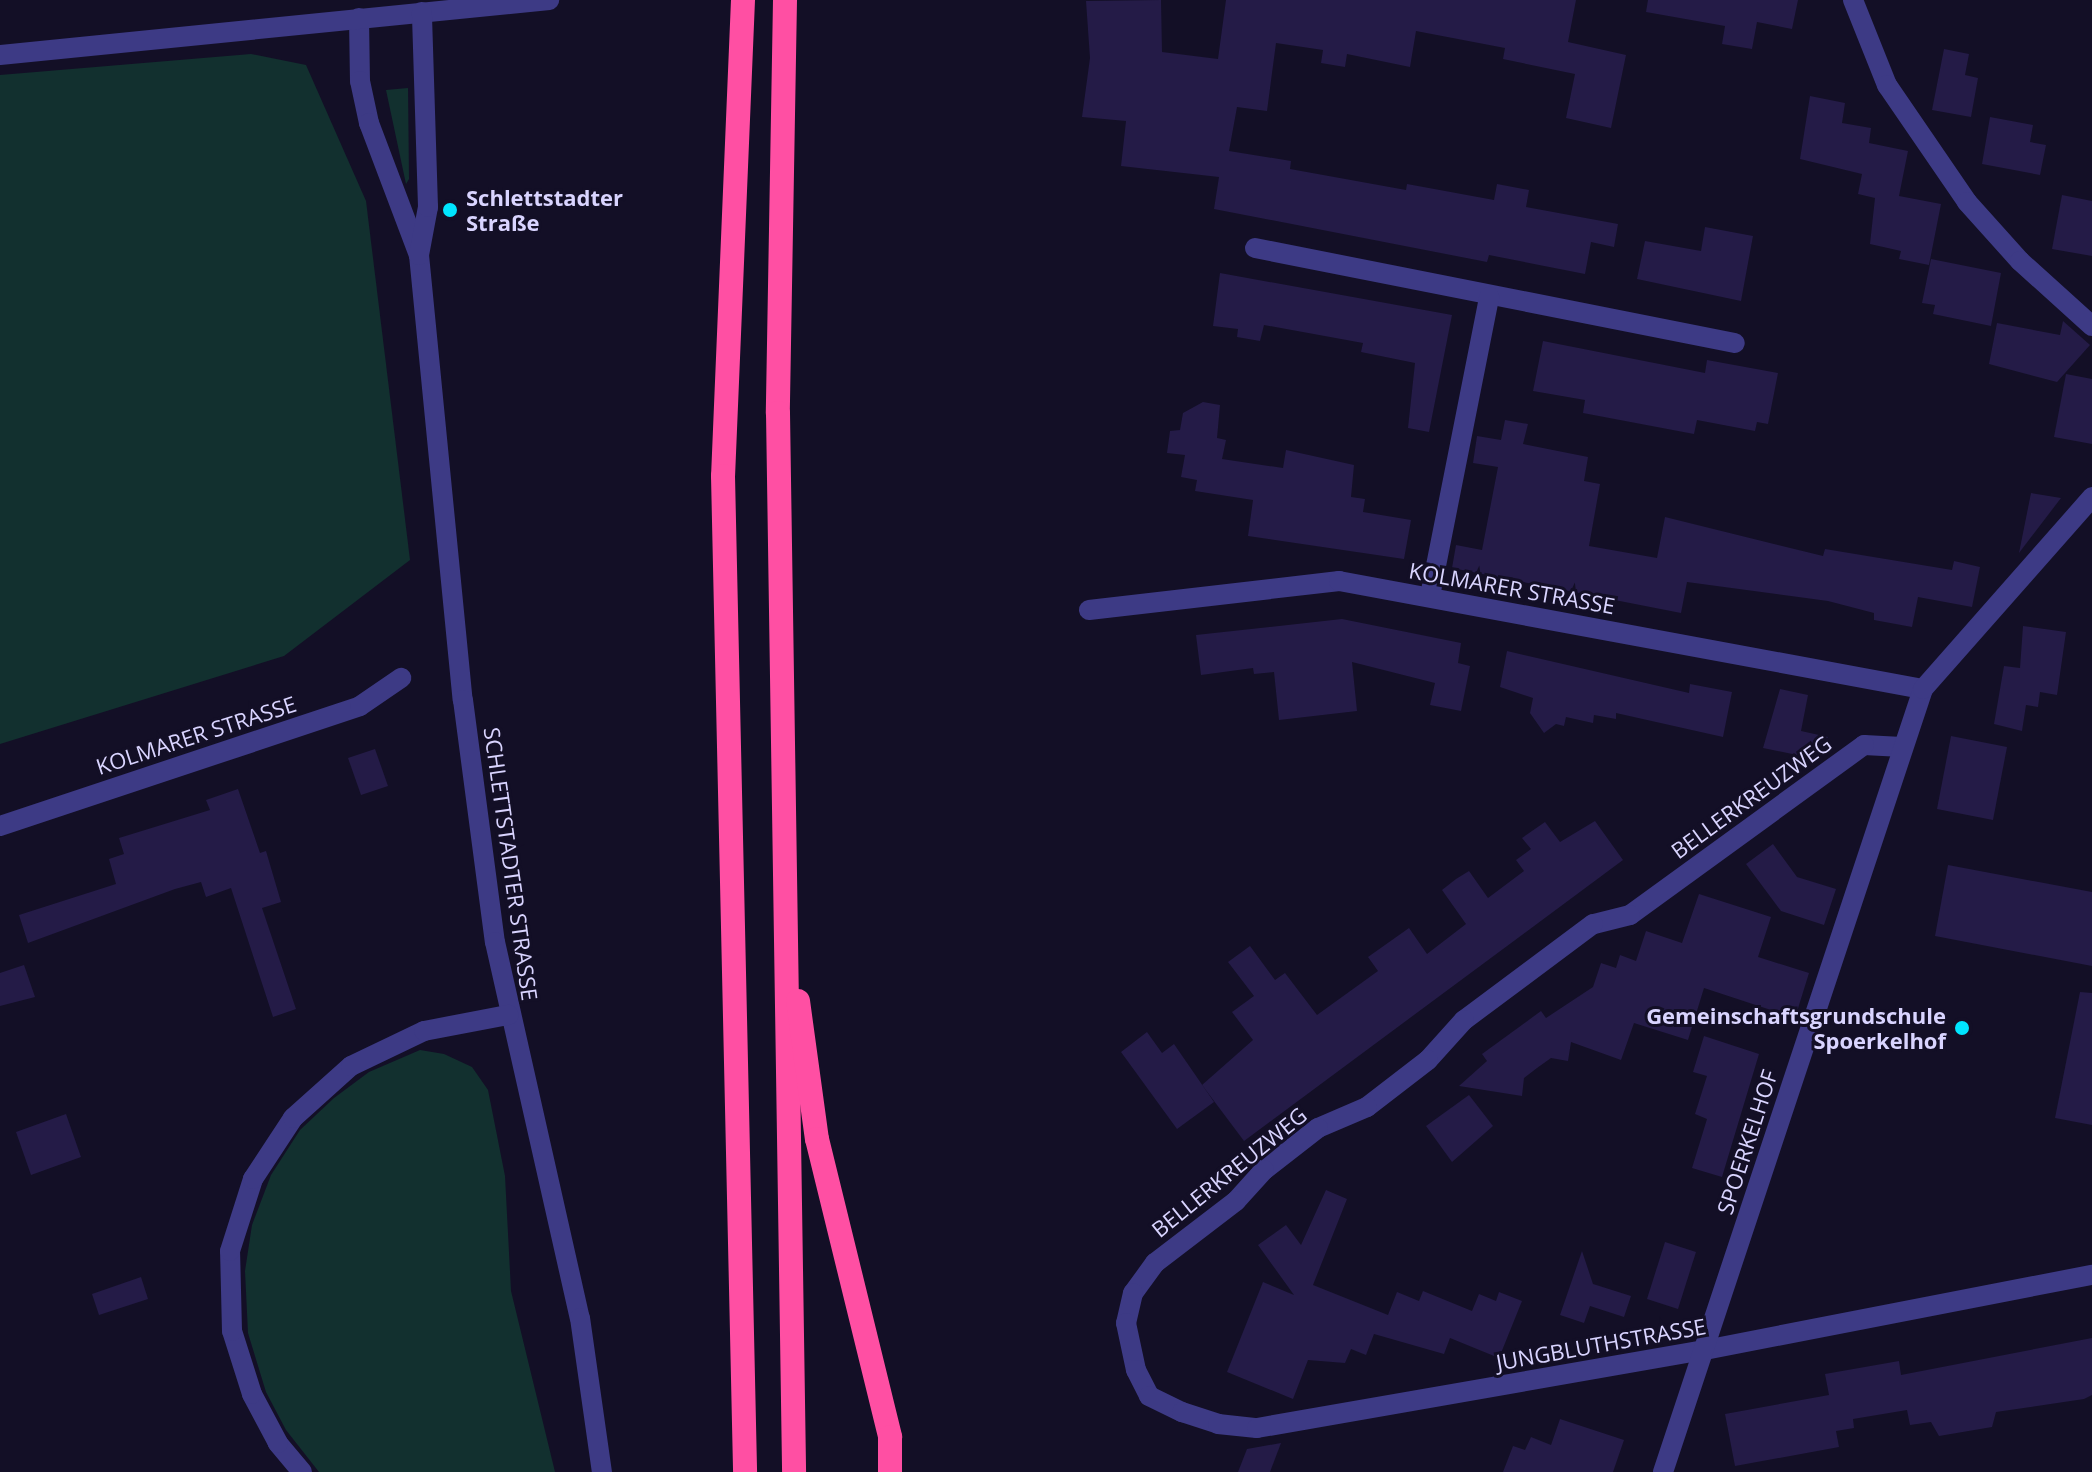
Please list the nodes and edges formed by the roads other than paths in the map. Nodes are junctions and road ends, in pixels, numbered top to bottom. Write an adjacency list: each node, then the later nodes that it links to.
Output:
1 (549, 0): 5 (street)
2 (743, 0): 27 (highway)
3 (785, 0): 20 (highway)
4 (1853, 0): 11 (street)
5 (422, 12): 6 (street); 9 (street, SCHLETTSTADTER STRASSE)
6 (359, 18): 7 (street); 9 (street, SCHLETTSTADTER STRASSE)
7 (0, 55)
8 (1255, 248): 10 (street)
9 (419, 255): 21 (street, SCHLETTSTADTER STRASSE)
10 (1489, 297): 12 (street); 14 (street)
11 (2092, 326)
12 (1735, 343)
13 (2092, 497): 17 (street)
14 (1430, 596): 15 (street, KOLMARER STRASSE); 17 (street, KOLMARER STRASSE)
15 (1089, 610)
16 (401, 678): 19 (street, KOLMARER STRASSE)
17 (1923, 689): 18 (street, SPOERKELHOF)
18 (1902, 747): 23 (street, SPOERKELHOF); 24 (street, BELLERKREUZWEG)
19 (0, 826)
20 (782, 892): 28 (highway); 29 (highway)
21 (508, 1015): 25 (street); 26 (street, SCHLETTSTADTER STRASSE)
22 (2092, 1275): 23 (street, JUNGBLUTHSTRASSE)
23 (1705, 1350): 24 (street, JUNGBLUTHSTRASSE); 30 (street, SPOERKELHOF)
24 (1136, 1370)
25 (302, 1472)
26 (602, 1472)
27 (745, 1472)
28 (794, 1472)
29 (890, 1472)
30 (1663, 1472)

